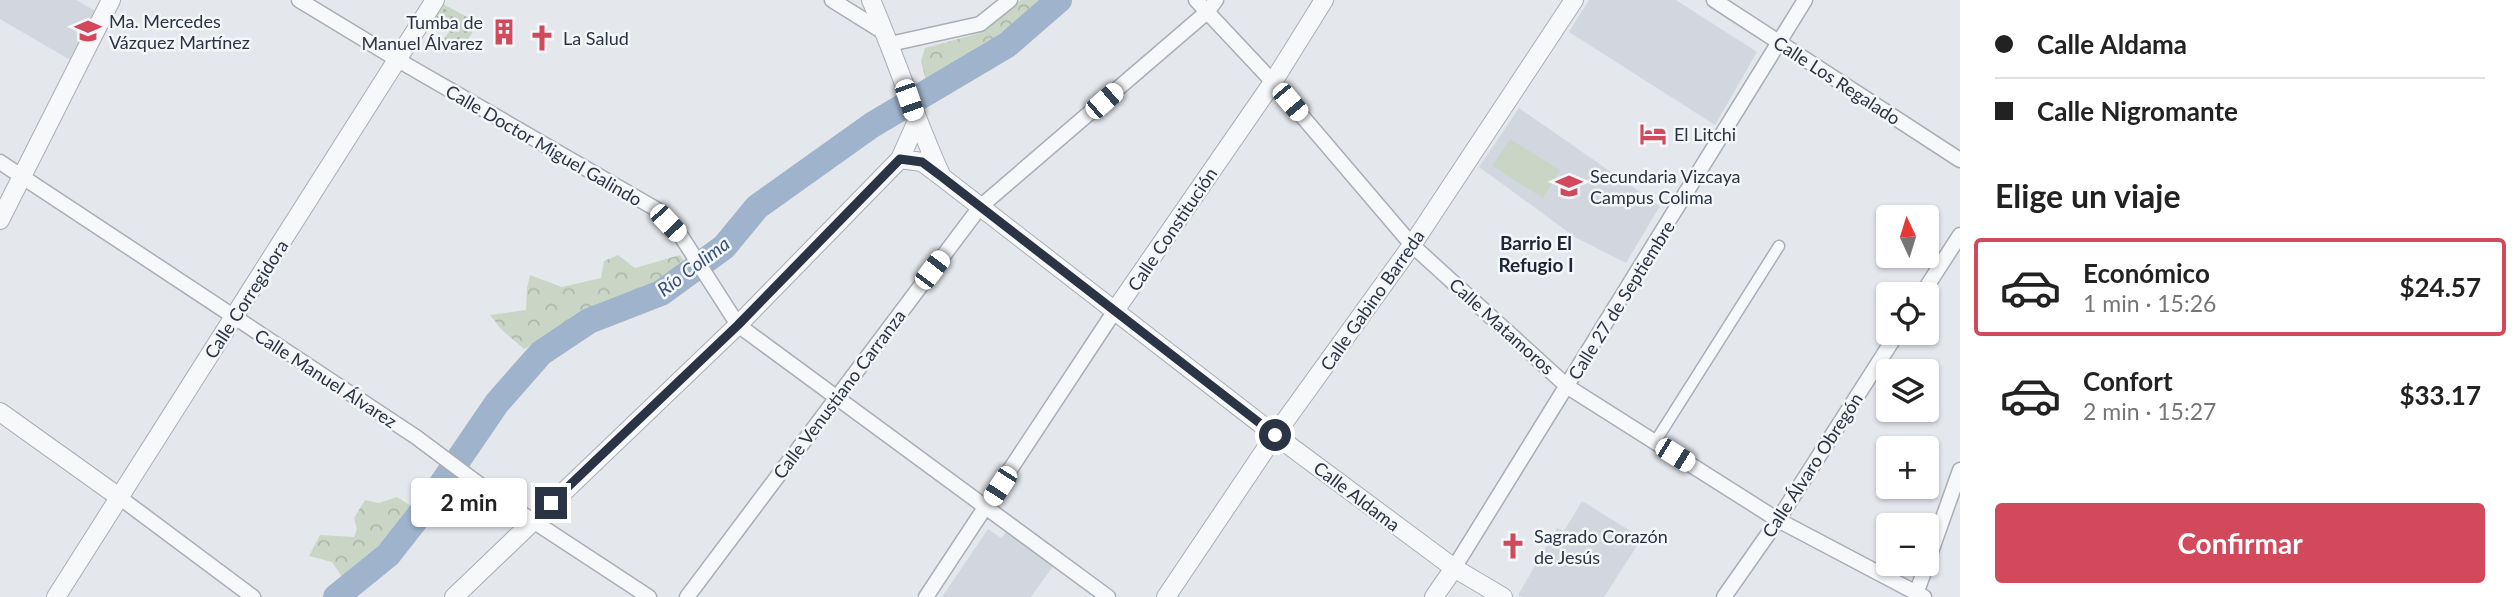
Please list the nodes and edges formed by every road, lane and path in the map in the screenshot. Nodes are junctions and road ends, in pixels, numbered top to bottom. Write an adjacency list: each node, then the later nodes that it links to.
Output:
1 (111, 0): 21 (street)
2 (299, 0): 15 (street, Calle Doctor Miguel Galindo)
3 (435, 0): 15 (street, Calle Corregidora)
4 (832, 0): 14 (street)
5 (871, 0): 14 (street)
6 (1010, 0): 14 (street)
7 (1196, 0): 12 (street, Calle Matamoros)
8 (1324, 0): 16 (street, Calle Constitución)
9 (1574, 0): 26 (street, Calle Gabino Barreda)
10 (1714, 0): 13 (street, Calle Los Regalado)
11 (1805, 0): 13 (street, Calle 27 de Septiembre)
12 (1211, 6): 16 (street, Calle Matamoros); 23 (street, Calle Venustiano Carranza)
13 (1780, 42): 19 (street, Calle Los Regalado); 33 (street, Calle 27 de Septiembre)
14 (890, 45): 17 (street)
15 (398, 60): 30 (street, Calle Corregidora); 31 (street, Calle Doctor Miguel Galindo)
16 (1273, 82): 26 (street, Calle Matamoros); 29 (street, Calle Constitución)
17 (916, 121): 18 (street); 22 (street)
18 (900, 159): 22 (street); 31 (street)
19 (1960, 160)
20 (0, 162): 21 (street, Calle Manuel Álvarez)
21 (21, 176): 24 (street); 30 (street, Calle Manuel Álvarez)
22 (942, 177): 23 (street, Calle Aldama)
23 (980, 207): 29 (street, Calle Aldama); 34 (street, Calle Venustiano Carranza)
24 (0, 220)
25 (1960, 235): 28 (street)
26 (1412, 245): 33 (street, Calle Matamoros); 36 (street, Calle Gabino Barreda)
27 (1779, 246): 37 (street)
28 (1930, 282)
29 (1114, 312): 36 (street, Calle Aldama); 40 (street, Calle Constitución)
30 (234, 318): 39 (street, Calle Corregidora); 42 (street, Calle Manuel Álvarez)
31 (738, 325): 34 (street, Calle Doctor Miguel Galindo); 42 (street)
32 (1890, 345): 41 (street, Calle Álvaro Obregón)
33 (1568, 387): 37 (street, Calle Matamoros); 43 (street, Calle 27 de Septiembre)
34 (837, 397): 40 (street, Calle Doctor Miguel Galindo); 49 (street, Calle Venustiano Carranza)
35 (0, 412): 39 (street)
36 (1275, 435): 43 (street, Calle Aldama); 52 (street, Calle Gabino Barreda)
37 (1655, 442): 41 (street, Calle Matamoros)
38 (1960, 470): 44 (street)
39 (119, 498): 45 (street, Calle Corregidora); 46 (street)
40 (985, 508): 50 (street, Calle Constitución); 51 (street, Calle Doctor Miguel Galindo)
41 (1777, 520): 44 (street, Calle Matamoros); 55 (street, Calle Álvaro Obregón)
42 (533, 521): 47 (street); 48 (street, Calle Manuel Álvarez)
43 (1454, 568): 53 (street, Calle 27 de Septiembre); 54 (street, Calle Aldama)
44 (1919, 596)
45 (56, 597)
46 (253, 597)
47 (454, 597)
48 (649, 597)
49 (687, 597)
50 (926, 597)
51 (1108, 597)
52 (1166, 597)
53 (1434, 597)
54 (1503, 597)
55 (1724, 597)

